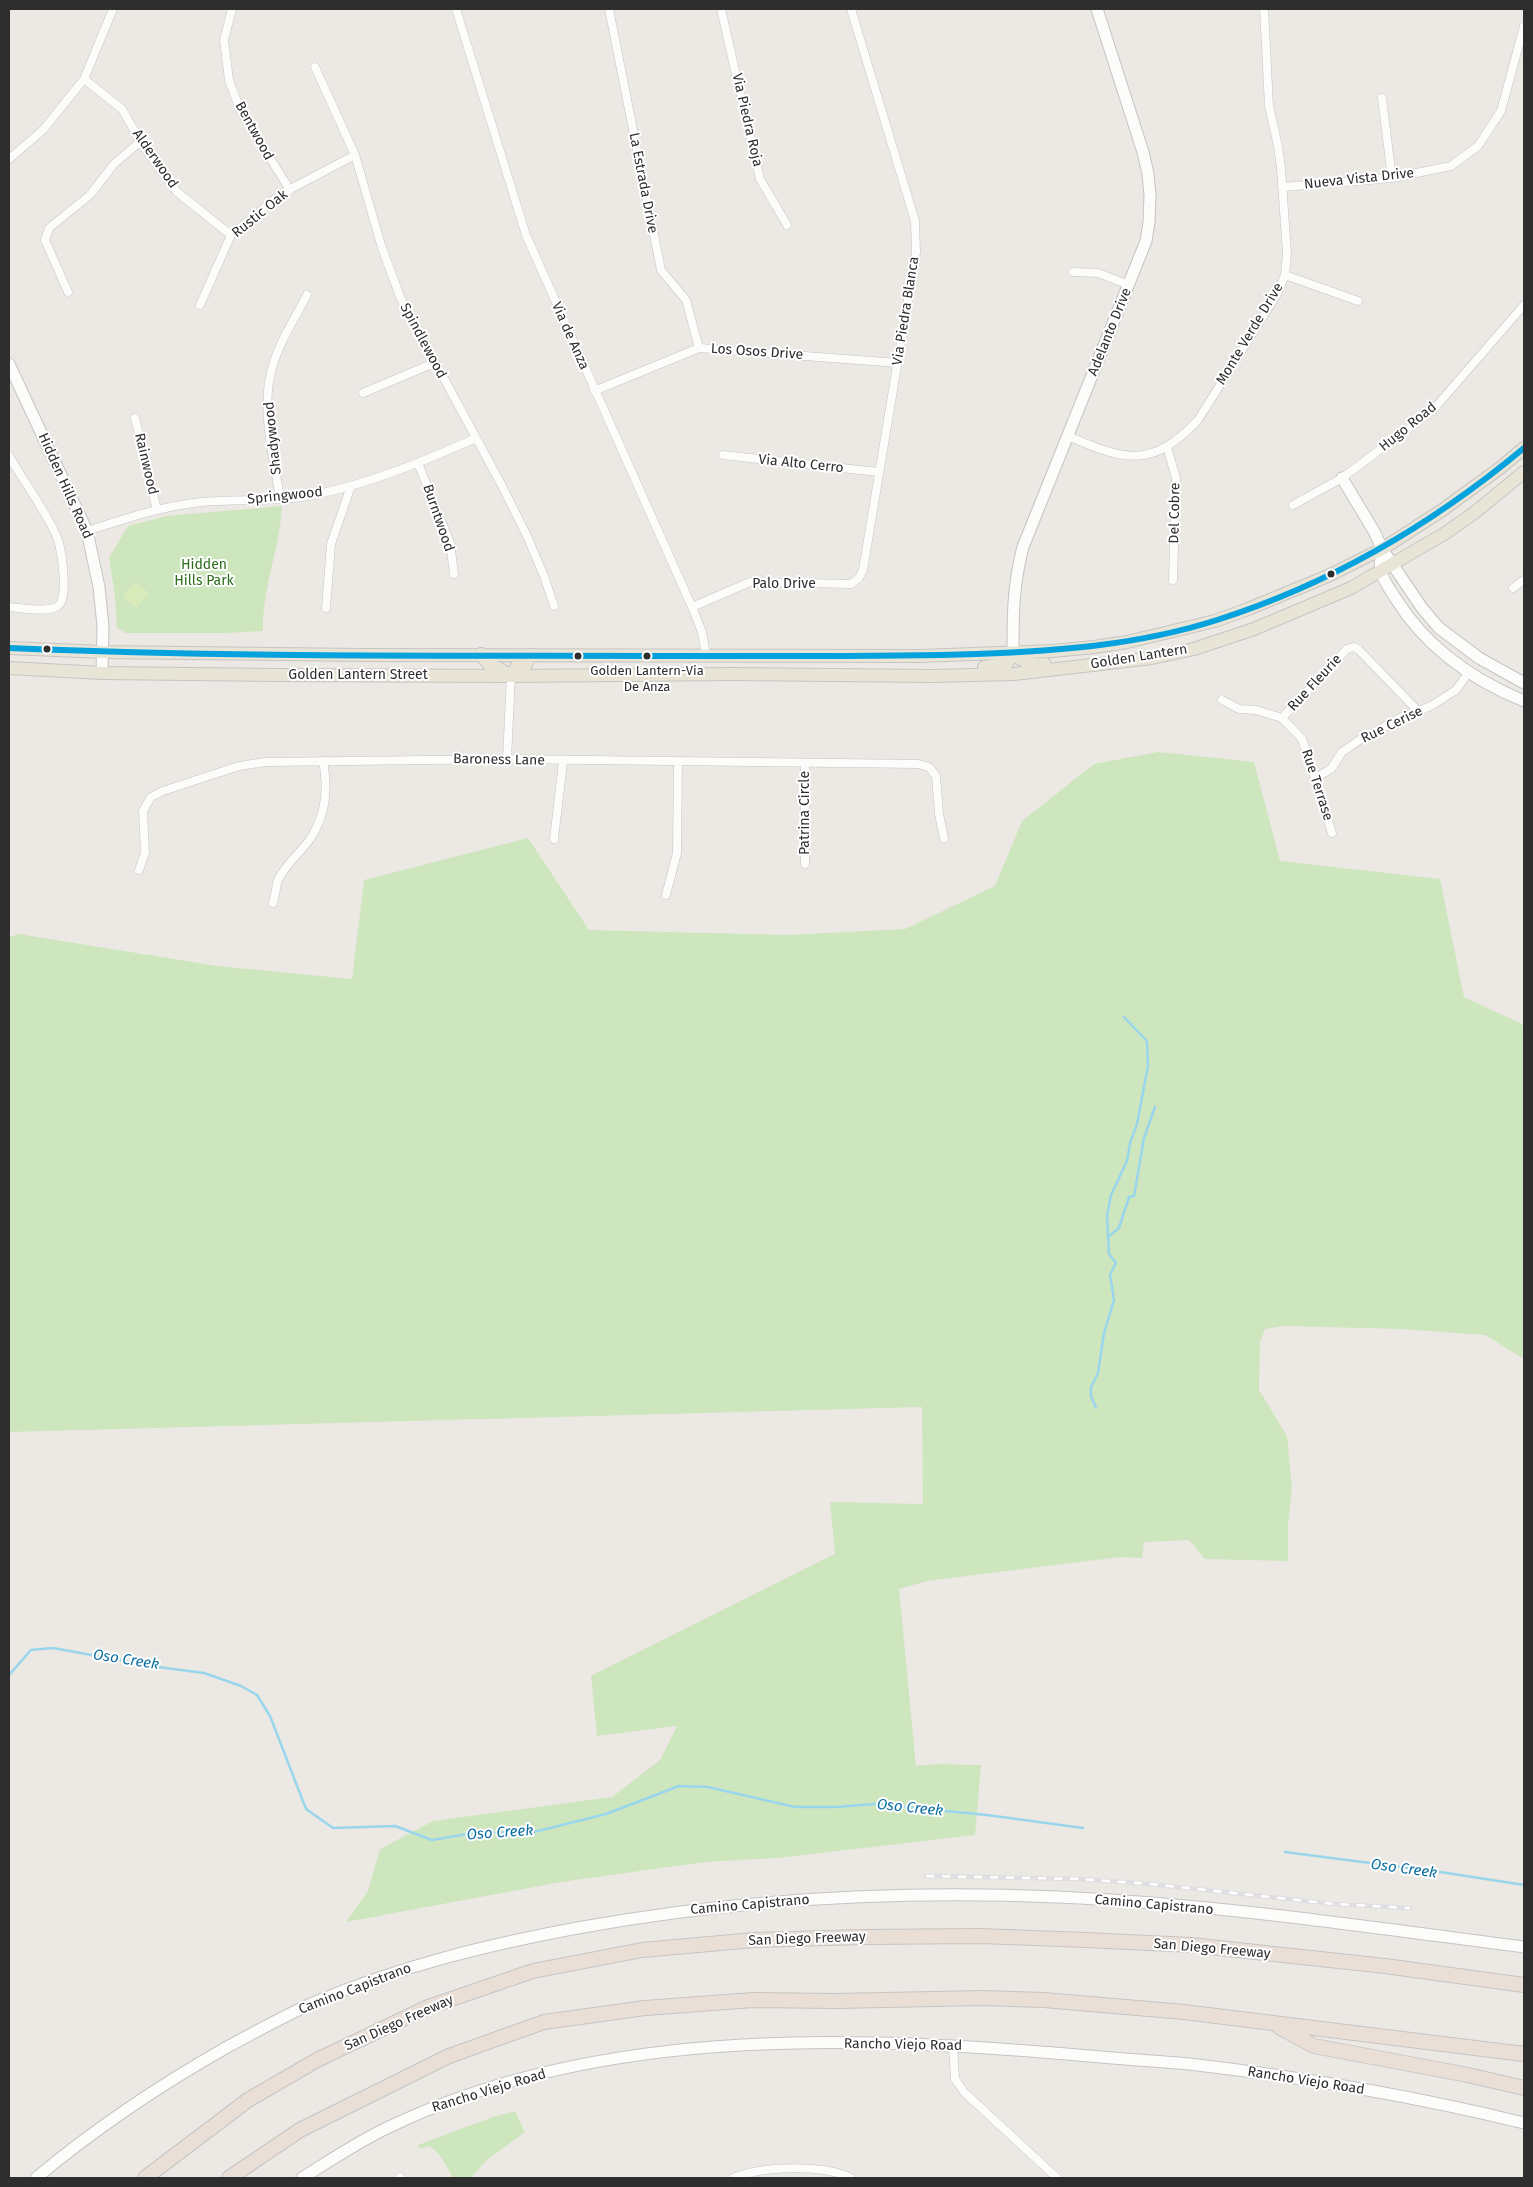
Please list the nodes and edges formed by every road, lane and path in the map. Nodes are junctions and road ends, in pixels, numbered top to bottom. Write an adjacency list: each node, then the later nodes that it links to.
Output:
1 (113, 9): 11 (street)
2 (232, 9): 18 (street, Bentwood)
3 (456, 9): 33 (street, Via de Anza)
4 (609, 9): 29 (street, La Estrada Drive)
5 (721, 9): 19 (street, Via Piedra Roja)
6 (851, 9): 31 (street, Via Piedra Blanca)
7 (1097, 9): 23 (street, Adelanto Drive)
8 (1264, 9): 17 (street, Monte Verde Drive)
9 (1524, 26): 16 (street, Nueva Vista Drive)
10 (316, 67): 14 (street, Spindlewood)
11 (84, 79): 13 (street, Alderwood); 15 (street)
12 (1382, 98): 16 (street)
13 (140, 141): 20 (street, Alderwood); 24 (street)
14 (355, 155): 18 (street, Rustic Oak); 30 (street, Spindlewood)
15 (9, 159)
16 (1392, 178): 17 (street, Nueva Vista Drive)
17 (1283, 187): 22 (street, Monte Verde Drive)
18 (290, 190): 20 (street, Rustic Oak)
19 (787, 225)
20 (231, 235): 28 (street, Rustic Oak)
21 (1073, 272): 23 (street)
22 (1285, 275): 26 (street); 38 (street, Monte Verde Drive)
23 (1129, 285): 36 (street, Adelanto Drive)
24 (68, 292)
25 (307, 295): 47 (street, Shadywood)
26 (1358, 301)
27 (1524, 305): 45 (street, Hugo Road)
28 (200, 306)
29 (698, 348): 31 (street, Los Osos Drive); 33 (street, Los Osos Drive)
30 (434, 362): 34 (street); 37 (street, Spindlewood)
31 (898, 363): 43 (street, Via Piedra Blanca)
32 (9, 364): 50 (street, Hidden Hills Road)
33 (594, 391): 61 (street, Via de Anza)
34 (363, 394)
35 (136, 418): 49 (street, Rainwood)
36 (1068, 436): 38 (street, Monte Verde Drive); 65 (street, Adelanto Drive)
37 (476, 438): 42 (street, Springwood); 59 (street, Spindlewood)
38 (1167, 447): 55 (street, Del Cobre)
39 (1524, 448): 51 (main road, Golden Lantern)
40 (723, 455): 43 (street, Via Alto Cerro)
41 (9, 456): 60 (street)
42 (418, 463): 46 (street, Springwood); 54 (street, Burntwood)
43 (878, 472): 57 (street, Via Piedra Blanca)
44 (1524, 472): 52 (main road, Golden Lantern)
45 (1342, 478): 48 (street, Hugo Road); 51 (street)
46 (352, 486): 47 (street, Springwood); 62 (street)
47 (280, 499): 49 (street, Springwood)
48 (1293, 505)
49 (156, 510): 50 (street, Springwood)
50 (88, 531): 64 (street, Hidden Hills Road)
51 (1382, 549): 52 (street); 53 (street); 65 (main road, Golden Lantern)
52 (1393, 564): 53 (main road, Golden Lantern); 69 (street)
53 (1380, 571): 70 (main road, Golden Lantern); 72 (street)
54 (454, 574)
55 (1173, 580)
56 (1524, 580): 58 (street)
57 (851, 584): 61 (street, Palo Drive)
58 (1513, 588)
59 (554, 606)
60 (9, 607)
61 (692, 607): 68 (street, Via de Anza)
62 (326, 608)
63 (9, 648): 64 (main road, Golden Lantern Street)
64 (103, 652): 66 (main road, Golden Lantern Street); 73 (street, Hidden Hills Road)
65 (1013, 652): 68 (main road, Golden Lantern); 70 (main road); 78 (main road)
66 (481, 654): 67 (main road, Golden Lantern Street); 76 (main road)
67 (533, 655): 68 (main road, Golden Lantern Street); 76 (main road)
68 (706, 655): 74 (main road); 75 (main road)
69 (1479, 658): 72 (street); 79 (street)
70 (1097, 664): 78 (main road, Golden Lantern)
71 (9, 668): 73 (main road, Golden Lantern Street)
72 (1469, 672): 81 (street); 82 (street, Rue Cerise)
73 (102, 673): 76 (main road, Golden Lantern Street)
74 (734, 674): 77 (main road, Golden Lantern); 78 (main road, Golden Lantern)
75 (688, 675): 76 (main road, Golden Lantern Street); 77 (main road, Golden Lantern Street)
76 (512, 676): 85 (street)
77 (707, 676)
78 (932, 676)
79 (1524, 683)
80 (1222, 700): 83 (street, Rue Terrase)
81 (1524, 701)
82 (1417, 710): 83 (street, Rue Fleurie); 89 (street, Rue Cerise)
83 (1282, 718): 89 (street, Rue Terrase)
84 (323, 760): 85 (street, Baroness Lane); 94 (street, Baroness Lane); 96 (street)
85 (508, 760): 86 (street, Baroness Lane)
86 (563, 762): 87 (street, Baroness Lane); 92 (street)
87 (678, 762): 88 (street, Baroness Lane); 95 (street)
88 (805, 763): 91 (street, Baroness Lane); 93 (street, Patrina Circle)
89 (1316, 778): 90 (street, Rue Terrase)
90 (1332, 833)
91 (944, 838)
92 (554, 839)
93 (805, 864)
94 (140, 870)
95 (666, 894)
96 (273, 903)
97 (1524, 1947): 104 (street, Camino Capistrano)
98 (1524, 1985): 105 (highway, San Diego Freeway)
99 (1270, 2022): 101 (highway); 102 (highway); 106 (highway)
100 (953, 2045): 103 (street, Rancho Viejo Road); 107 (street, Rancho Viejo Road); 110 (street)
101 (1524, 2054)
102 (1524, 2088)
103 (1524, 2123)
104 (36, 2178)
105 (145, 2178)
106 (229, 2178)
107 (302, 2178)
108 (733, 2178): 109 (street)
109 (851, 2178)
110 (1057, 2178)

